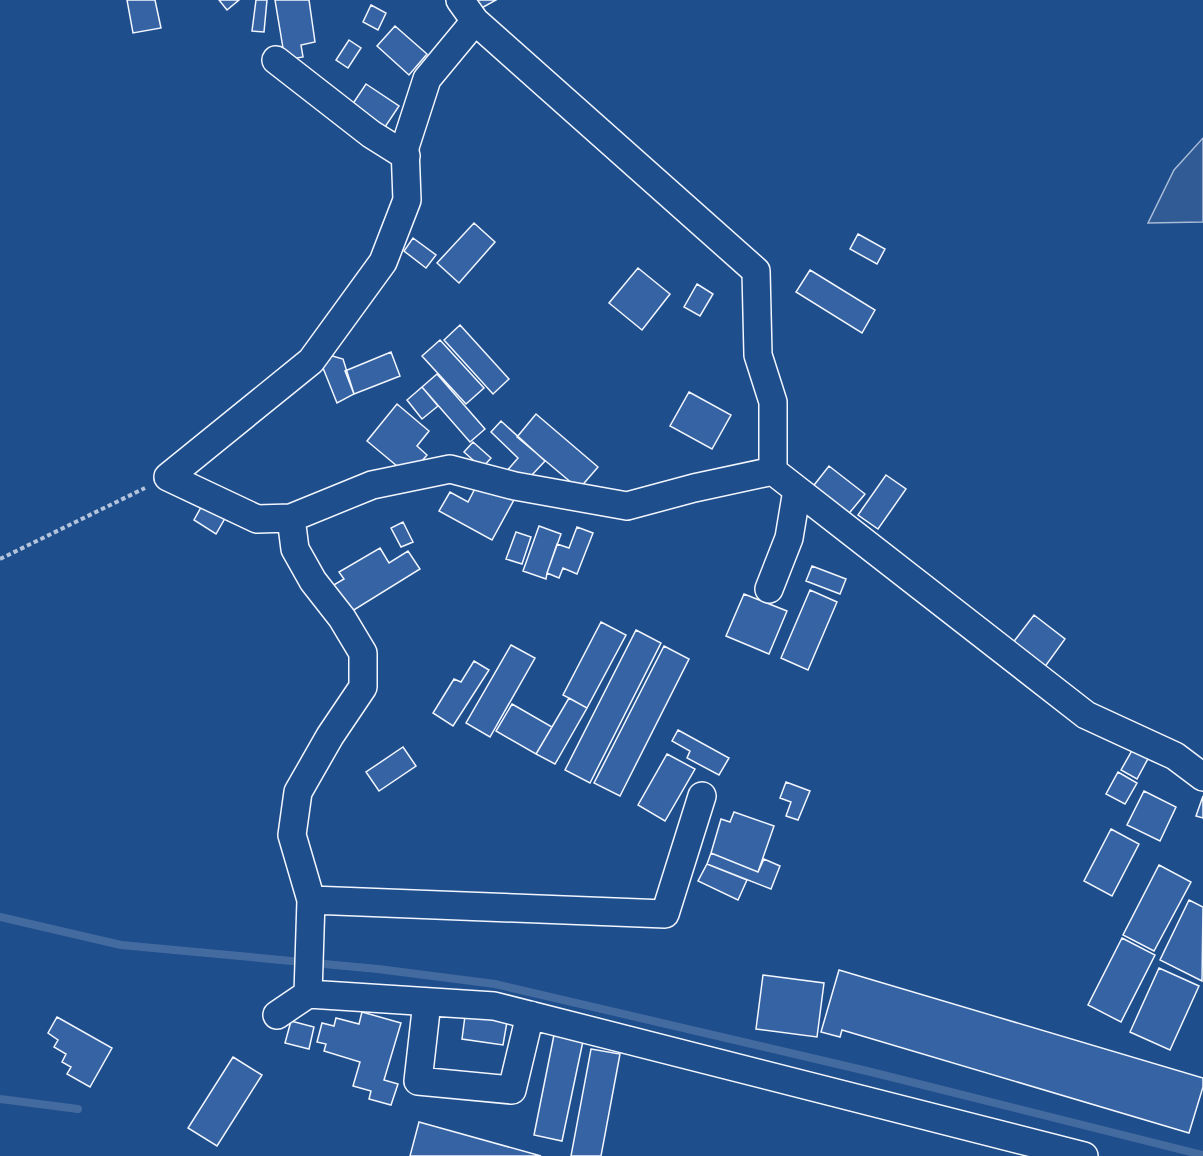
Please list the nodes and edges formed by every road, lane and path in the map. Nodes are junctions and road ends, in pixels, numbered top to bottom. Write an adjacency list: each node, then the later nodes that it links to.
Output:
1 (468, 11): 3 (street); 4 (street)
2 (276, 60): 3 (street)
3 (406, 156): 5 (street)
4 (772, 471): 6 (street); 7 (street)
5 (168, 477): 7 (street); 8 (path)
6 (797, 490): 9 (street); 10 (street)
7 (291, 518): 12 (street)
8 (0, 559)
9 (769, 589)
10 (1203, 777)
11 (702, 796): 12 (street)
12 (311, 900): 13 (street)
13 (308, 973): 14 (street); 16 (street)
14 (428, 1002): 15 (street); 15 (street)
15 (530, 1015): 17 (street)
16 (277, 1016)
17 (1084, 1156)

